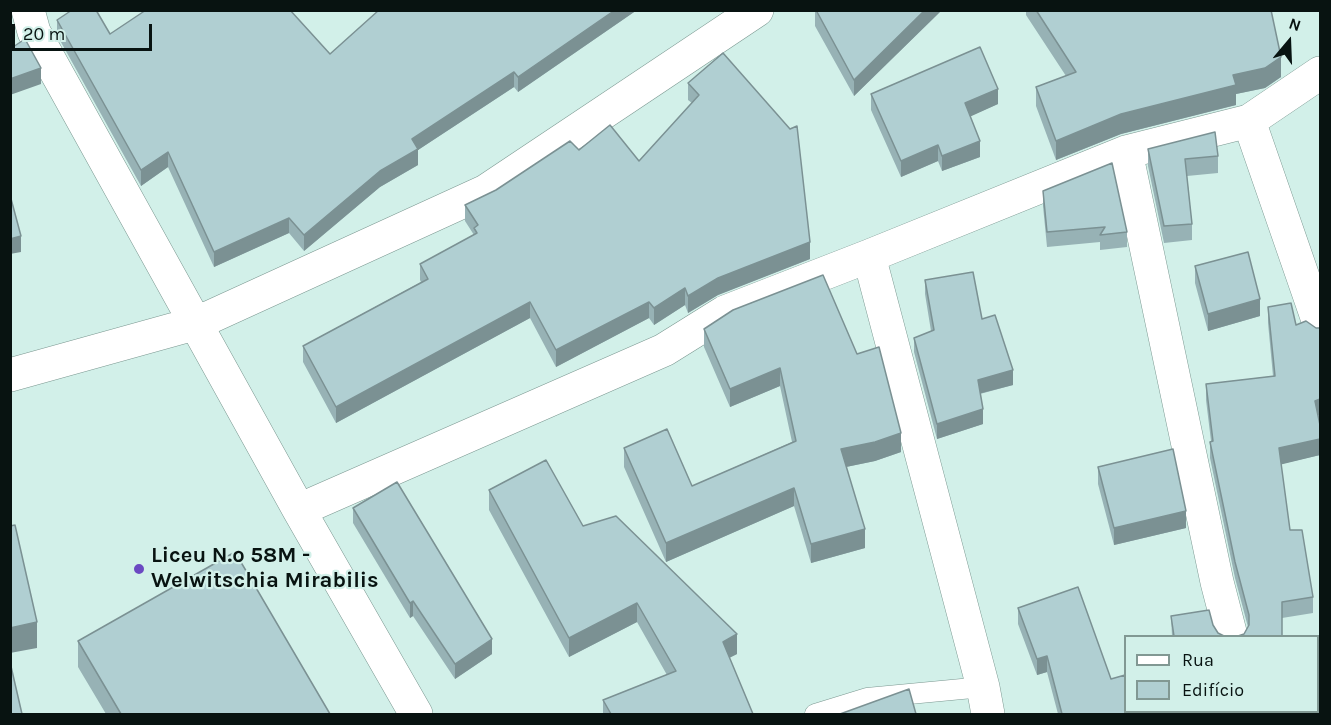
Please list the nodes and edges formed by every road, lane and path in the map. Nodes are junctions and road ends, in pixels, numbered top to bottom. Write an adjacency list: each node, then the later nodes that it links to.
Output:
1 (28, 10): 7 (street)
2 (757, 10): 7 (street)
3 (1320, 74): 4 (street)
4 (1249, 121): 5 (street); 8 (street)
5 (1126, 153): 6 (street); 11 (street)
6 (869, 256): 10 (street); 12 (street)
7 (197, 323): 9 (street); 10 (street)
8 (1320, 326)
9 (10, 375)
10 (299, 510): 13 (street)
11 (1230, 635)
12 (985, 700): 14 (lane)
13 (416, 714)
14 (815, 714)

